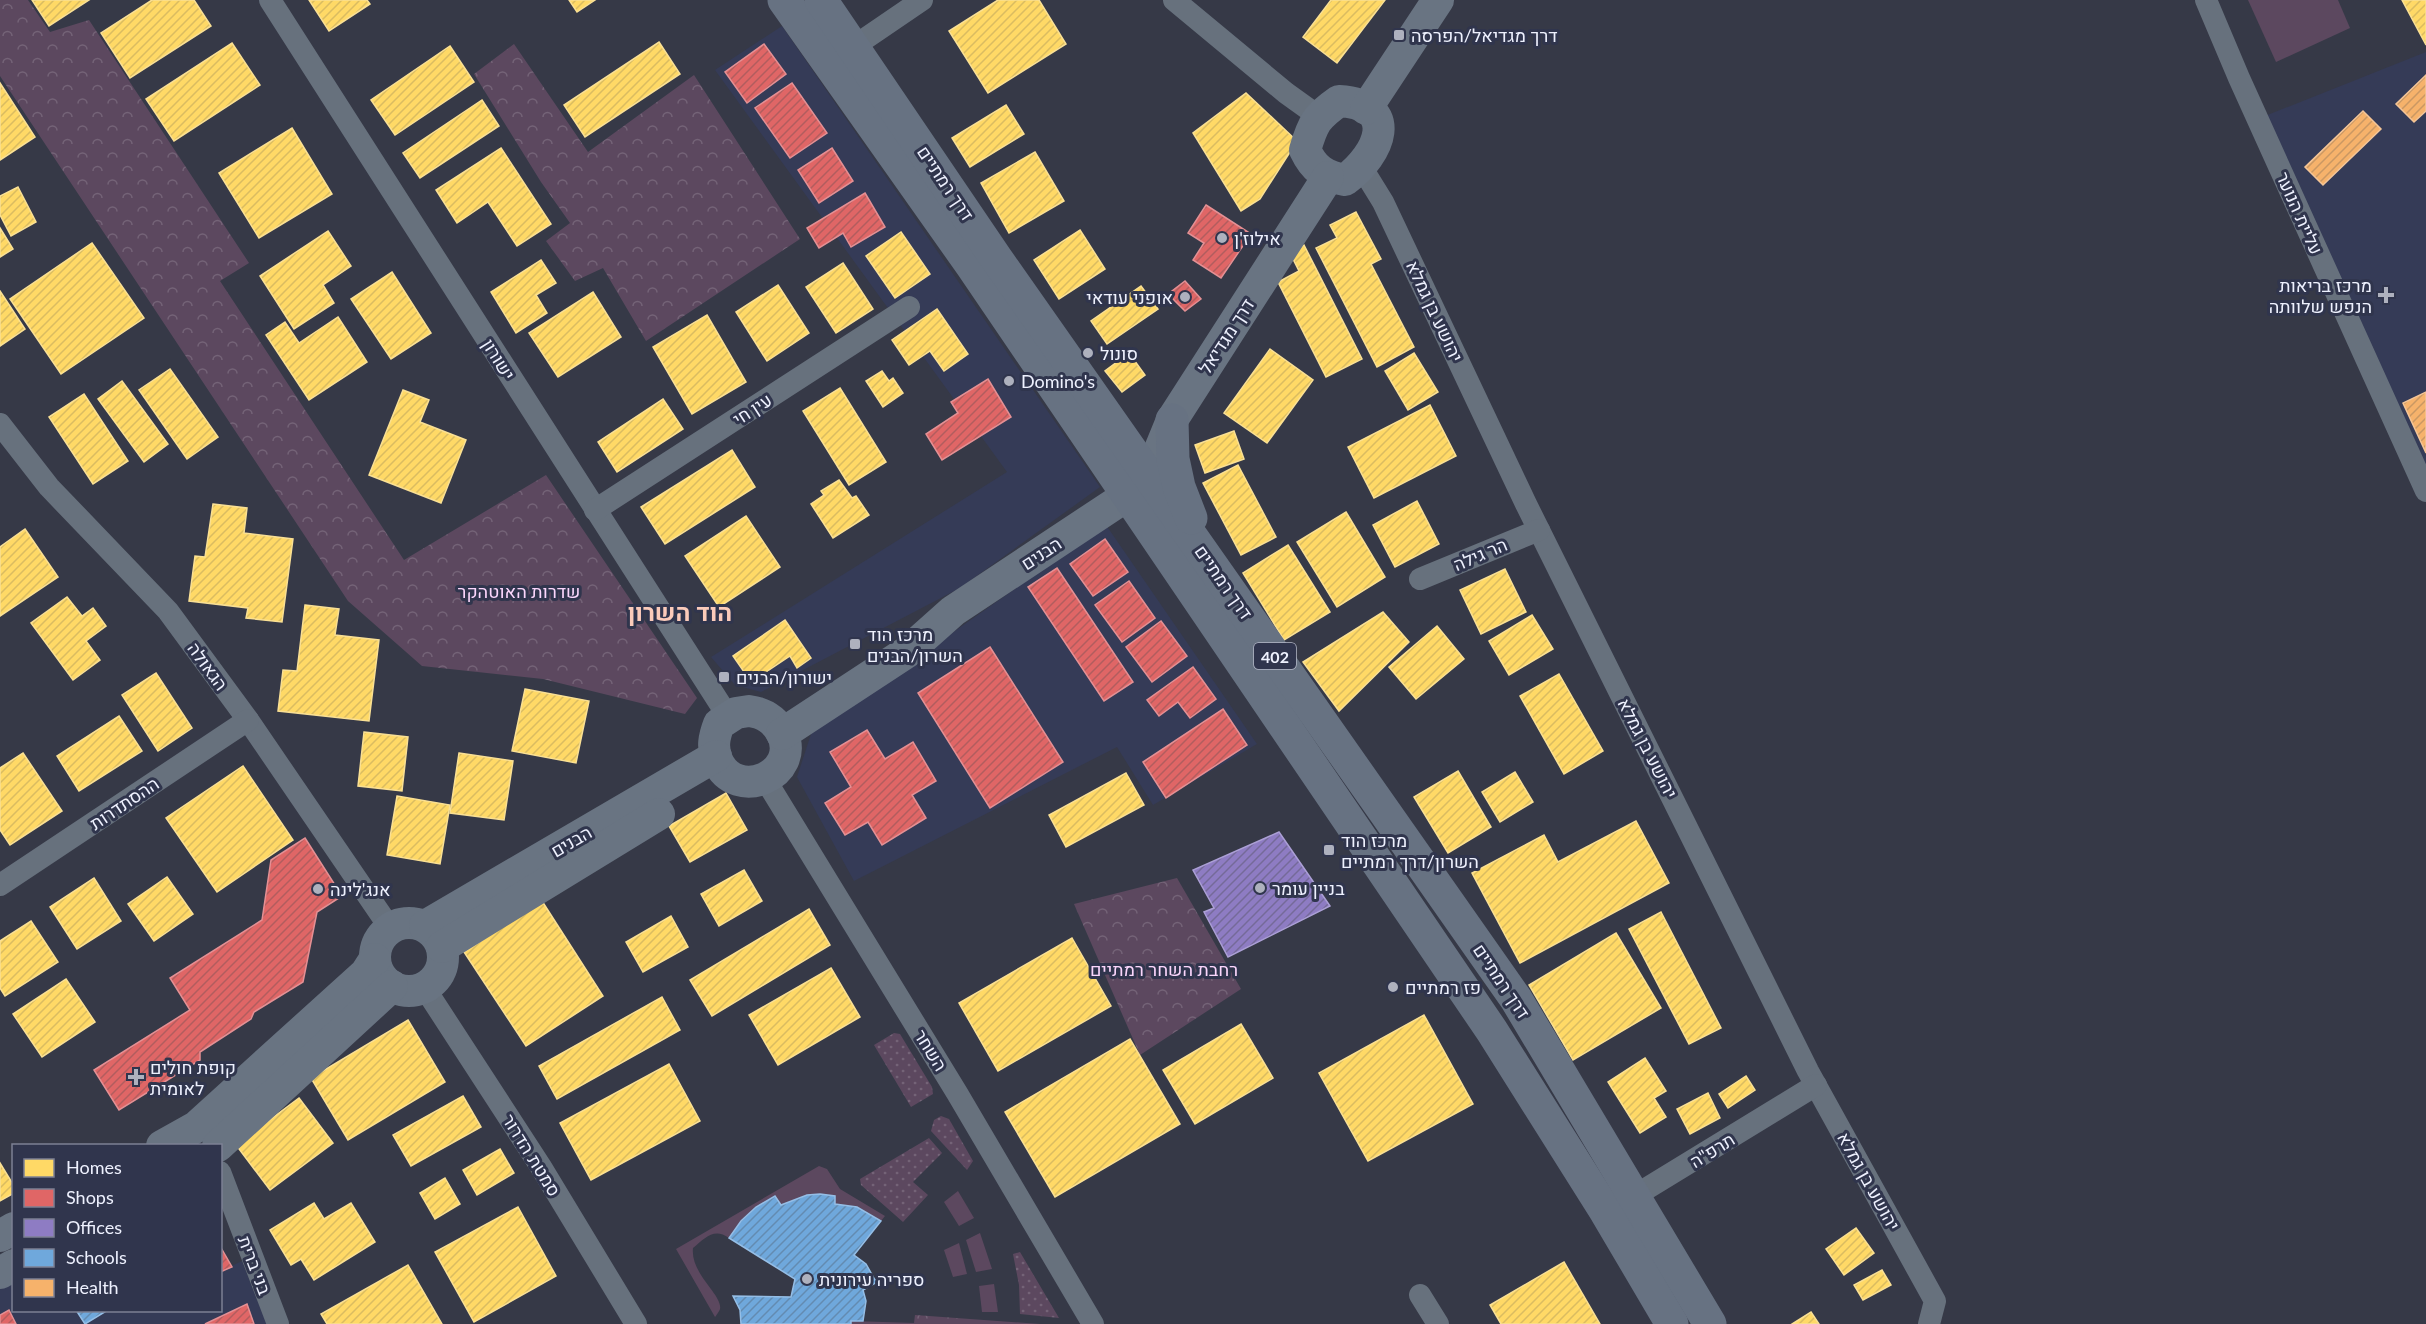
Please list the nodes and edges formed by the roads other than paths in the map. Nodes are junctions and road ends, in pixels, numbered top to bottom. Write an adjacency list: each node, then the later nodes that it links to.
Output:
1 (270, 0): 19 (street, ישורון)
2 (784, 0): 17 (main road, דרך רמתיים / 402)
3 (821, 0): 8 (main road, דרך רמתיים / 402)
4 (922, 0): 8 (street)
5 (1174, 0): 10 (street)
6 (1438, 0): 9 (street)
7 (2206, 0): 18 (street, עליית הנוער)
8 (853, 47): 14 (main road, דרך רמתיים / 402)
9 (1366, 109): 10 (street); 11 (street)
10 (1318, 116): 12 (street)
11 (1362, 168): 12 (street); 20 (street, יהושע בן גמלא)
12 (1328, 177): 15 (street, דרך מגדיאל)
13 (909, 307): 19 (street, עין חי)
14 (1106, 413): 15 (main road); 17 (main road, דרך רמתיים / 402)
15 (1172, 420): 17 (street, דרך מגדיאל); 21 (main road)
16 (0, 424): 24 (street, הגאולה)
17 (1139, 485): 21 (main road, דרך רמתיים / 402); 25 (street, הבנים); 39 (main road, דרך רמתיים / 402)
18 (2426, 491)
19 (594, 510): 23 (street, ישורון)
20 (1539, 530): 22 (street, הר גילה); 34 (street, יהושע בן גמלא)
21 (1204, 555): 38 (main road, דרך רמתיים / 402)
22 (1420, 579)
23 (729, 718): 25 (street); 26 (street)
24 (248, 720): 28 (street, ההסתדרות); 29 (street, הגאולה)
25 (775, 725): 27 (street)
26 (720, 765): 27 (street); 30 (street, הבנים)
27 (765, 779): 43 (street, השחר)
28 (0, 885)
29 (390, 928): 30 (street); 31 (street)
30 (434, 937): 33 (street)
31 (375, 959): 32 (street); 35 (street)
32 (392, 986): 33 (street); 35 (street)
33 (424, 987): 42 (street, סמטת הדרור)
34 (1816, 1085): 38 (street, תרפ"ה); 47 (street, יהושע בן גמלא)
35 (207, 1140): 36 (street)
36 (177, 1144)
37 (222, 1177): 41 (street, בני ברית)
38 (1635, 1197): 39 (street, תרפ"ה); 46 (main road, דרך רמתיים / 402)
39 (1606, 1212): 45 (main road, דרך רמתיים / 402)
40 (1420, 1295): 44 (street)
41 (278, 1324)
42 (636, 1324)
43 (1093, 1324)
44 (1438, 1324)
45 (1672, 1324)
46 (1710, 1324)
47 (1929, 1324)

